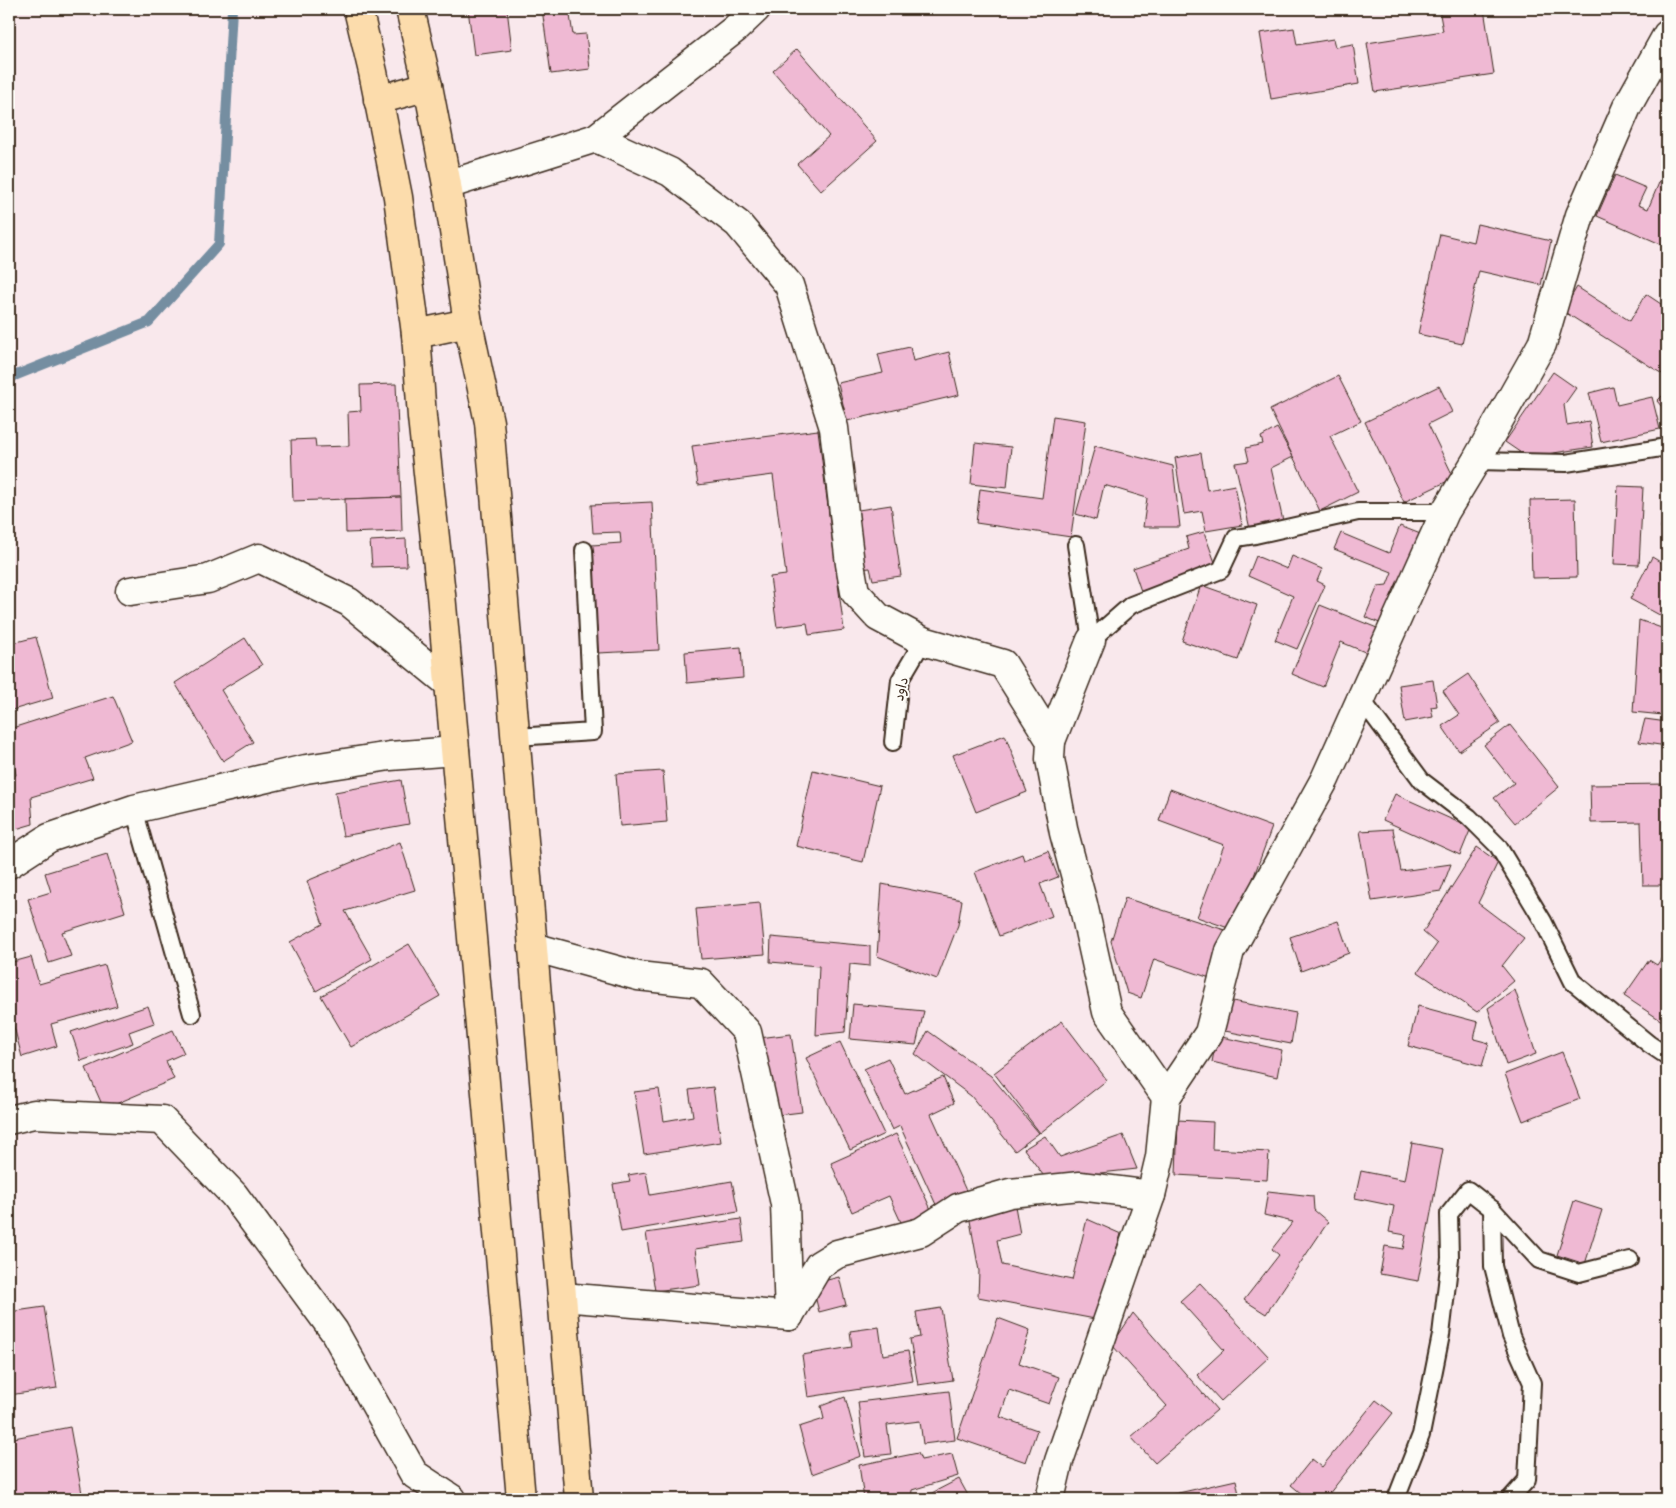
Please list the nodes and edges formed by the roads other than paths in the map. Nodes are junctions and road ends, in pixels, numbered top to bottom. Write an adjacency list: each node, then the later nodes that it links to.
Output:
1 (358, 9): 6 (main road)
2 (410, 9): 5 (main road)
3 (756, 9): 7 (street)
4 (1667, 35): 12 (street)
5 (428, 86): 6 (main road); 8 (main road)
6 (378, 100): 10 (main road)
7 (596, 138): 8 (street); 18 (street)
8 (447, 185): 9 (main road)
9 (468, 323): 10 (main road); 21 (main road)
10 (416, 334): 19 (main road)
11 (1667, 447): 12 (lane)
12 (1476, 461): 13 (street)
13 (1445, 512): 17 (lane); 20 (street)
14 (1076, 545): 17 (lane)
15 (584, 550): 21 (lane)
16 (130, 592): 19 (street)
17 (1091, 640): 22 (street)
18 (923, 641): 22 (street); 23 (lane, داود)
19 (448, 683): 24 (main road)
20 (1362, 700): 29 (lane); 30 (street)
21 (516, 737): 27 (main road)
22 (1051, 741): 30 (street)
23 (893, 742)
24 (455, 751): 25 (street); 38 (main road)
25 (134, 809): 26 (street); 28 (lane)
26 (9, 864)
27 (533, 947): 35 (main road); 36 (street)
28 (192, 1014)
29 (1667, 1056)
30 (1166, 1097): 32 (street)
31 (9, 1120): 37 (street)
32 (1151, 1195): 36 (street); 40 (street)
33 (1492, 1209): 34 (lane); 41 (lane); 42 (lane)
34 (1630, 1260)
35 (562, 1297): 36 (street); 39 (main road)
36 (789, 1316)
37 (452, 1499)
38 (521, 1499)
39 (579, 1499)
40 (1050, 1499)
41 (1396, 1499)
42 (1510, 1499)

